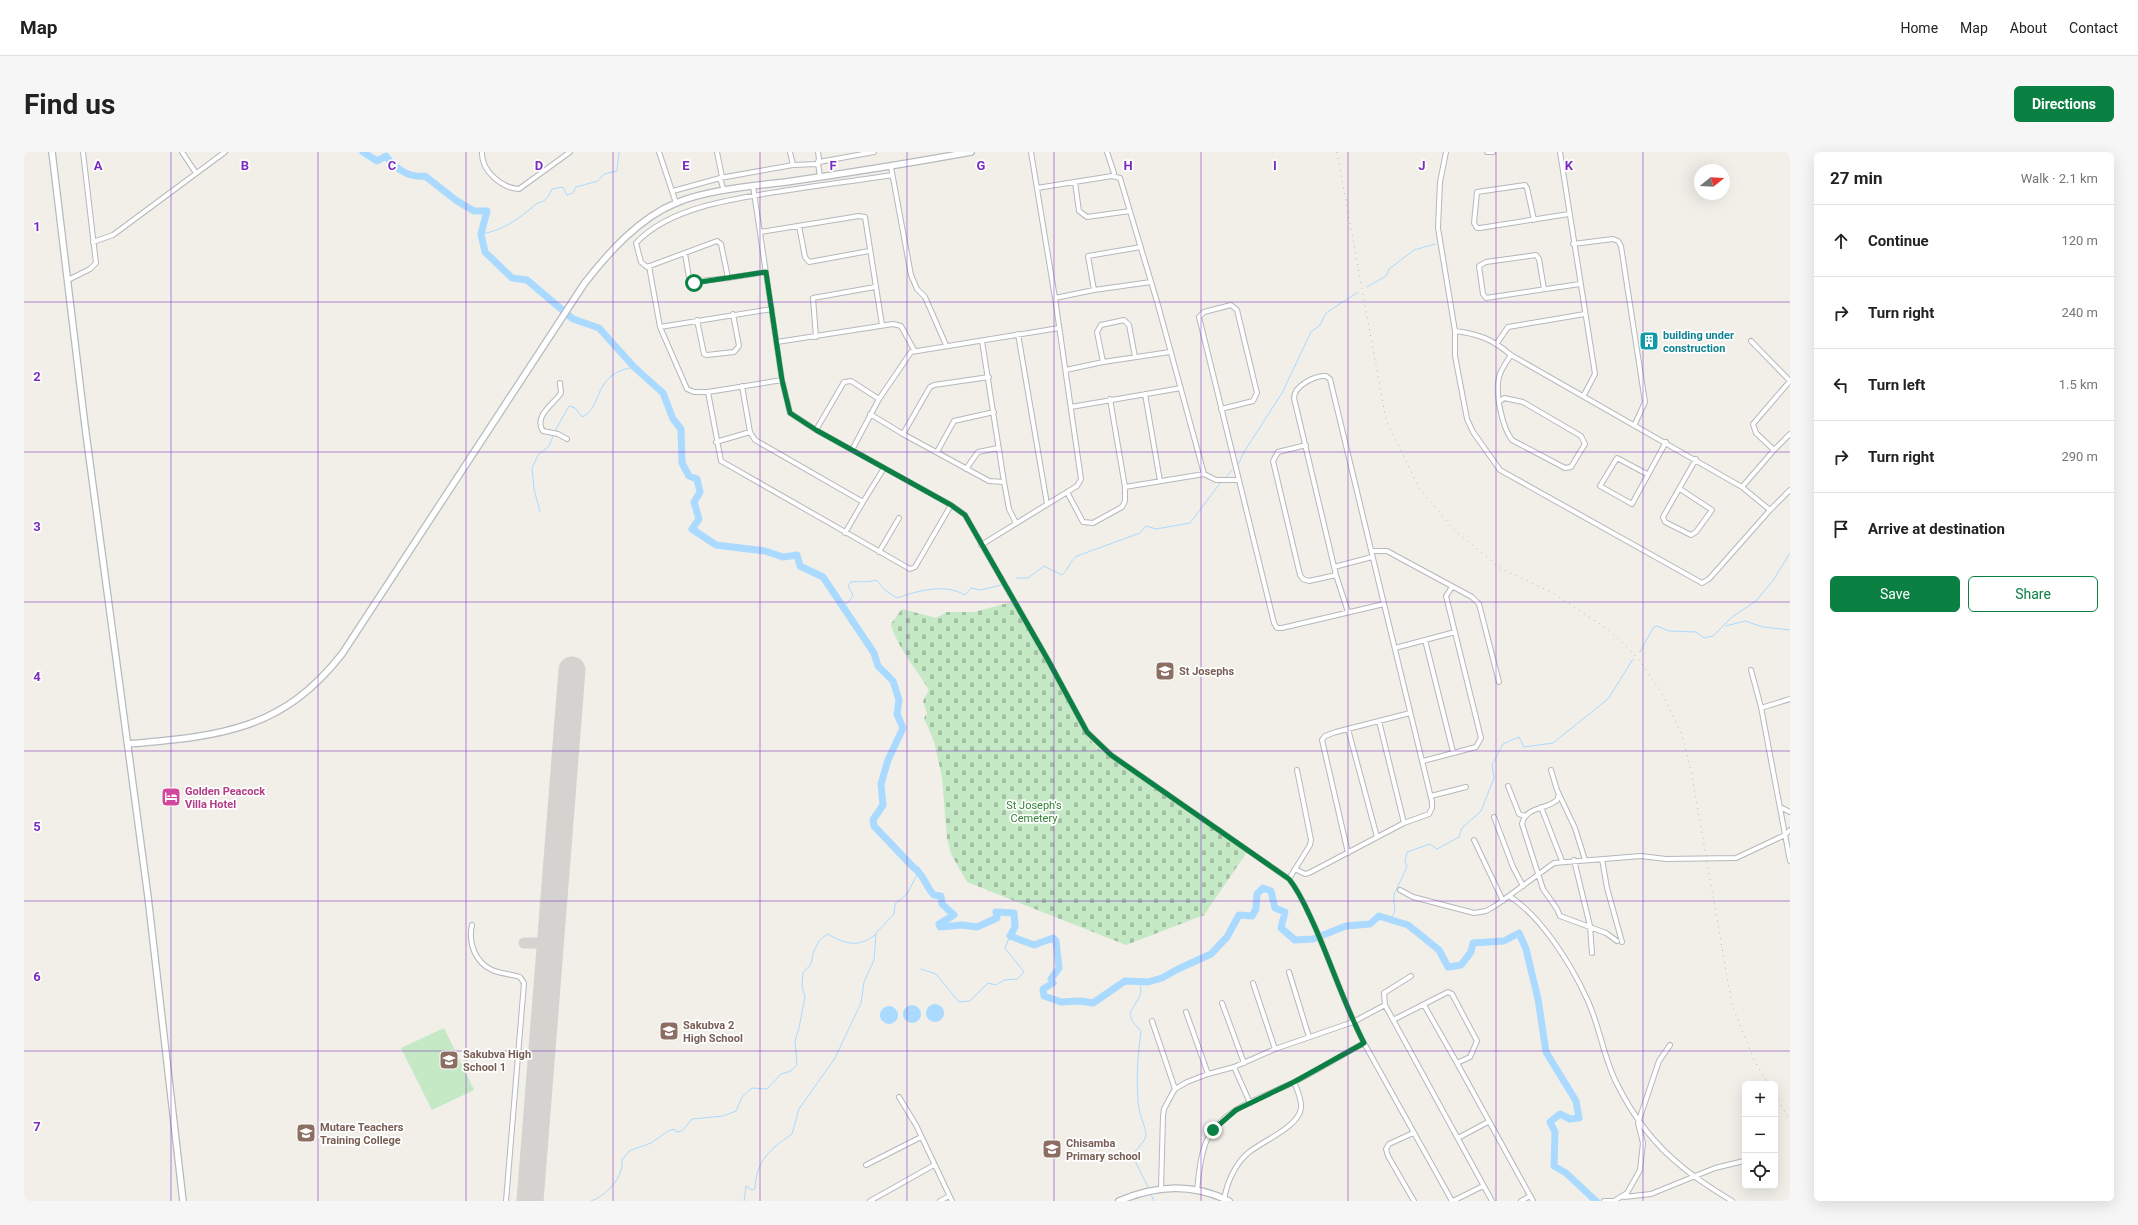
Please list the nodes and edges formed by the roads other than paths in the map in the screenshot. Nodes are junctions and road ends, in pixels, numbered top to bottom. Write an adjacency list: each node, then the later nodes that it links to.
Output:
1 (52, 152): 47 (street)
2 (83, 152): 39 (street)
3 (182, 152): 22 (street)
4 (225, 152): 22 (street)
5 (482, 152): 6 (street)
6 (570, 152)
7 (659, 152): 30 (street)
8 (716, 152): 25 (street)
9 (790, 152): 20 (street)
10 (818, 152): 19 (street)
11 (874, 152): 19 (street)
12 (971, 152): 21 (street)
13 (1031, 152): 29 (street)
14 (1107, 152): 23 (street)
15 (1446, 152): 61 (street)
16 (1487, 152): 17 (street)
17 (1493, 152)
18 (1560, 152): 35 (street)
19 (818, 162): 20 (street); 26 (street)
20 (793, 165): 25 (street)
21 (891, 167): 24 (street); 26 (street)
22 (196, 173): 39 (street)
23 (1114, 173)
24 (892, 175): 32 (street); 68 (street)
25 (721, 177): 30 (street); 31 (street)
26 (820, 177): 28 (street)
27 (1075, 182): 29 (street); 34 (street); 34 (street)
28 (753, 186): 31 (street); 32 (street)
29 (1037, 188): 53 (street)
30 (673, 191): 33 (street)
31 (724, 191): 33 (street)
32 (753, 196): 38 (street); 44 (street)
33 (676, 203): 143 (street)
34 (1130, 211): 41 (street)
35 (1569, 214): 36 (street); 40 (street)
36 (1534, 220): 36 (street)
37 (799, 226): 38 (street); 42 (street); 42 (street)
38 (760, 232): 45 (street)
39 (94, 242): 47 (street)
40 (1573, 244): 49 (street); 91 (street)
41 (1141, 247): 48 (street); 52 (street)
42 (869, 251): 50 (street)
43 (685, 253): 44 (street); 46 (street); 46 (street)
44 (649, 266): 59 (street)
45 (766, 272): 46 (street); 54 (street)
46 (728, 278)
47 (68, 280): 143 (street)
48 (1150, 282): 52 (street); 70 (street)
49 (1580, 284): 51 (street); 56 (street)
50 (875, 287): 58 (street); 63 (street)
51 (1544, 289): 51 (street)
52 (1094, 290): 53 (street)
53 (1055, 298): 60 (street)
54 (772, 309): 55 (street); 66 (street)
55 (733, 314): 57 (street); 57 (street)
56 (1584, 314): 67 (street); 83 (street)
57 (697, 320): 59 (street)
58 (882, 325): 63 (street); 69 (street)
59 (660, 327): 81 (street)
60 (1059, 328): 62 (street); 74 (street)
61 (1455, 331): 67 (street); 120 (street)
62 (1018, 334): 64 (street); 118 (street)
63 (816, 337): 66 (street)
64 (982, 341): 68 (street); 75 (street)
65 (1751, 341): 77 (street)
66 (777, 342): 76 (street)
67 (1496, 343): 71 (street)
68 (946, 345): 69 (street)
69 (914, 350): 84 (street)
70 (1170, 352): 72 (street); 80 (street)
71 (1510, 354): 83 (street); 86 (street)
72 (1135, 357): 73 (street); 73 (street)
73 (1103, 362): 74 (street)
74 (1066, 370): 87 (street)
75 (989, 377): 89 (street); 94 (street)
76 (782, 380): 79 (street); 92 (street)
77 (1790, 381): 102 (street)
78 (560, 383): 96 (street)
79 (742, 386): 81 (street); 93 (street)
80 (1181, 388): 82 (street); 107 (street)
81 (708, 392): 97 (street)
82 (1145, 394): 85 (street); 110 (street)
83 (1584, 395): 91 (street)
84 (879, 399): 90 (street); 92 (street)
85 (1110, 399): 87 (street); 112 (street)
86 (1500, 400): 86 (street)
87 (1071, 407): 116 (street)
88 (1221, 409): 88 (street); 109 (street)
89 (994, 412): 100 (street); 103 (street)
90 (870, 414): 94 (street); 101 (street)
91 (1635, 424): 98 (street)
92 (816, 430): 101 (street)
93 (750, 432): 97 (street); 117 (street)
94 (903, 434): 103 (street)
95 (1790, 434): 102 (street)
96 (567, 439)
97 (716, 442): 123 (street)
98 (1666, 442): 104 (street); 108 (street)
99 (1306, 445): 125 (street); 128 (street); 129 (street)
100 (998, 448): 106 (street); 111 (street)
101 (852, 450): 105 (street)
102 (1774, 450): 113 (street)
103 (937, 452): 106 (street)
104 (1696, 459): 113 (street); 114 (street)
105 (884, 468): 117 (street); 119 (street)
106 (966, 468): 111 (street)
107 (1204, 474): 109 (street); 110 (street)
108 (1647, 474): 108 (street)
109 (1238, 480): 132 (street)
110 (1160, 481): 112 (street)
111 (1004, 482): 122 (street)
112 (1125, 487): 116 (street)
113 (1742, 487): 120 (street)
114 (1680, 489): 114 (street)
115 (1790, 490): 120 (street)
116 (1067, 492): 118 (street)
117 (863, 502): 123 (street)
118 (1047, 504): 122 (street)
119 (951, 505): 124 (street); 126 (street)
120 (1770, 510)
121 (899, 518): 126 (street)
122 (1016, 523): 124 (street)
123 (845, 533): 126 (street)
124 (981, 545): 172 (street)
125 (1371, 551): 127 (street); 130 (street)
126 (880, 552)
127 (1372, 557): 128 (street); 131 (street)
128 (1334, 567): 129 (street)
129 (1336, 575): 132 (street)
130 (1452, 587): 133 (street); 137 (street)
131 (1384, 604): 132 (street); 135 (street)
132 (1348, 612)
133 (1455, 632): 134 (street); 144 (street)
134 (1425, 640): 135 (street); 144 (street)
135 (1395, 648): 140 (street)
136 (1751, 670): 139 (street)
137 (1499, 682)
138 (1790, 699): 139 (street)
139 (1761, 707): 153 (street)
140 (1410, 713): 141 (street); 145 (street)
141 (1379, 721): 142 (street); 158 (street)
142 (1348, 729): 162 (street); 164 (street)
143 (128, 744): 220 (street)
144 (1453, 752): 145 (street)
145 (1422, 761): 150 (street)
146 (1297, 770): 170 (street)
147 (1551, 770): 151 (street)
148 (1508, 786): 155 (street)
149 (1466, 787): 150 (street)
150 (1431, 796): 158 (street)
151 (1560, 801): 152 (street); 167 (street)
152 (1541, 807): 156 (street); 168 (street)
153 (1780, 808): 154 (street); 161 (street)
154 (1790, 812)
155 (1519, 814): 156 (street); 159 (street)
156 (1525, 816): 159 (street)
157 (1494, 817): 173 (street)
158 (1404, 823): 162 (street)
159 (1522, 824): 171 (street)
160 (1790, 830): 161 (street)
161 (1785, 835): 165 (street); 169 (street)
162 (1376, 837): 164 (street)
163 (1474, 840): 176 (street)
164 (1348, 852): 170 (street)
165 (1602, 859): 167 (street); 180 (street)
166 (1574, 860): 167 (street); 168 (street); 178 (street)
167 (1585, 860)
168 (1562, 861): 171 (street)
169 (1790, 861)
170 (1295, 869): 172 (street)
171 (1538, 874): 173 (street); 178 (street)
172 (1289, 879): 191 (street)
173 (1523, 886): 175 (street)
174 (1400, 890): 176 (street)
175 (1509, 896): 176 (street); 204 (street)
176 (1503, 901)
177 (472, 925): 221 (street)
178 (1590, 926): 179 (street); 181 (street)
179 (1617, 942)
180 (1622, 942)
181 (1592, 953)
182 (1289, 972): 192 (street)
183 (1411, 976): 186 (street)
184 (1253, 982): 195 (street)
185 (1222, 1002): 196 (street)
186 (1385, 1005): 189 (street); 191 (street)
187 (1424, 1005): 189 (street); 197 (street); 197 (street)
188 (1186, 1012): 199 (street)
189 (1393, 1020): 208 (street)
190 (1152, 1021): 201 (street)
191 (1353, 1022): 192 (street); 193 (street)
192 (1309, 1037): 195 (street)
193 (1364, 1043): 200 (street); 206 (street)
194 (1670, 1045): 204 (street)
195 (1276, 1048): 196 (street)
196 (1244, 1063): 198 (street)
197 (1457, 1063): 205 (street)
198 (1234, 1067): 199 (street); 203 (street)
199 (1208, 1074): 201 (street)
200 (1294, 1082): 203 (street); 219 (street)
201 (1175, 1089): 214 (street)
202 (899, 1097): 207 (street)
203 (1250, 1103): 215 (street)
204 (1640, 1120): 212 (street); 218 (street)
205 (1488, 1122): 208 (street); 217 (street)
206 (1413, 1134): 226 (street); 227 (street)
207 (921, 1137): 210 (street); 211 (street)
208 (1458, 1138): 213 (street)
209 (1742, 1161): 212 (street)
210 (934, 1164): 216 (street); 222 (street)
211 (866, 1165)
212 (1695, 1177): 218 (street); 232 (street)
213 (1483, 1186): 227 (street); 228 (street)
214 (1161, 1188): 215 (street); 225 (street)
215 (1197, 1190): 219 (street)
216 (950, 1196): 223 (street); 224 (street)
217 (1530, 1196): 229 (street); 230 (street)
218 (1622, 1198): 231 (street)
219 (1226, 1200)
220 (183, 1201)
221 (506, 1201)
222 (870, 1201)
223 (940, 1201)
224 (952, 1201)
225 (1119, 1201)
226 (1414, 1201)
227 (1452, 1201)
228 (1492, 1201)
229 (1521, 1201)
230 (1533, 1201)
231 (1604, 1201)
232 (1732, 1201)

